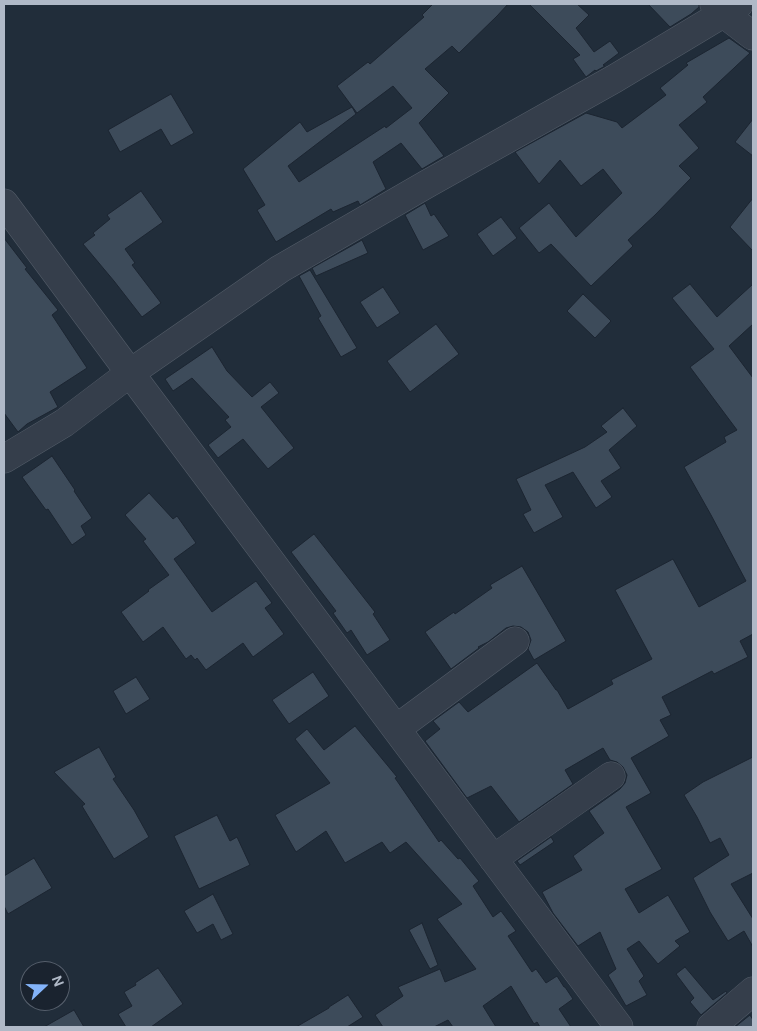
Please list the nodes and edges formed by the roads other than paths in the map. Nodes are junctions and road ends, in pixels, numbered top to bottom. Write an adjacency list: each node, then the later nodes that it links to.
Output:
1 (726, 7): 2 (street); 4 (street)
2 (753, 36)
3 (4, 203): 4 (street)
4 (130, 373): 5 (street); 7 (street)
5 (4, 458)
6 (515, 641): 7 (street)
7 (396, 729): 9 (street)
8 (611, 776): 9 (street)
9 (493, 859): 11 (street)
10 (753, 991): 12 (street)
11 (619, 1027)
12 (711, 1027)

